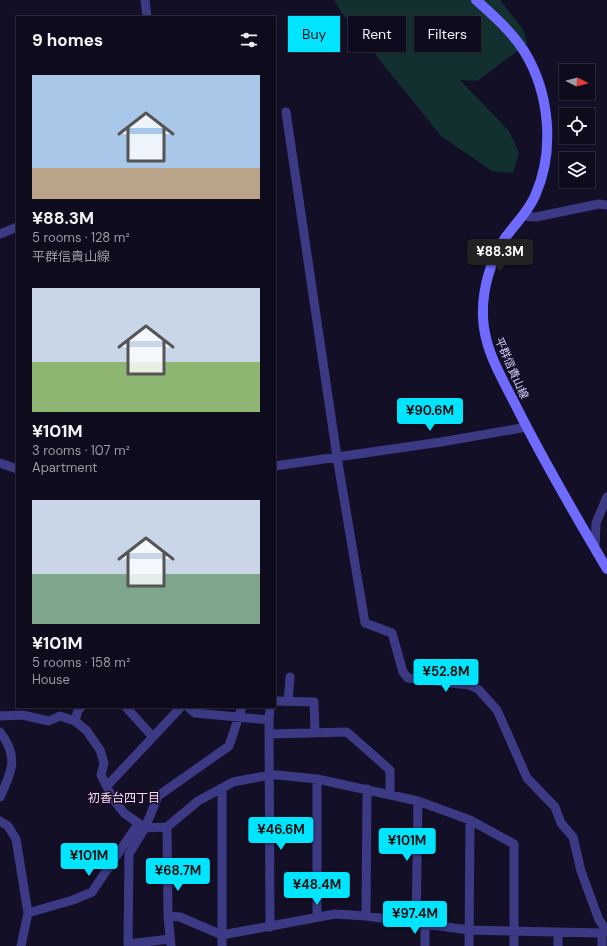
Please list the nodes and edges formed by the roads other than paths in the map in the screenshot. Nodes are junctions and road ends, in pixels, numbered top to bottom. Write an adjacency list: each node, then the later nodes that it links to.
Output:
1 (145, 0): 3 (street)
2 (476, 0): 6 (main road, 平群信貴山線)
3 (147, 16)
4 (286, 112): 10 (street)
5 (607, 205): 6 (street)
6 (522, 216): 9 (main road, 平群信貴山線)
7 (16, 227): 8 (street)
8 (0, 234)
9 (527, 427): 10 (street); 15 (main road, 平群信貴山線)
10 (337, 457): 12 (street); 54 (street)
11 (0, 463): 13 (street)
12 (276, 466)
13 (16, 469)
14 (607, 497): 15 (street)
15 (595, 548): 16 (main road, 平群信貴山線)
16 (607, 569)
17 (290, 677): 19 (street)
18 (276, 701): 19 (street)
19 (288, 702): 31 (street)
20 (77, 708): 29 (street)
21 (127, 708): 33 (street)
22 (180, 708): 33 (street)
23 (189, 708): 27 (street)
24 (242, 708): 27 (street)
25 (270, 708): 28 (street)
26 (0, 716): 29 (street)
27 (238, 719): 28 (street); 44 (street)
28 (269, 720): 32 (street)
29 (75, 721): 36 (street)
30 (0, 732): 40 (street)
31 (315, 732): 32 (street); 39 (street)
32 (270, 734): 34 (street)
33 (152, 736): 36 (street)
34 (270, 775): 35 (street); 37 (street); 51 (street)
35 (317, 779): 38 (street); 49 (street)
36 (107, 786): 44 (street)
37 (222, 788): 45 (street); 56 (street)
38 (367, 789): 39 (street); 48 (street)
39 (390, 794): 41 (street)
40 (0, 797)
41 (418, 801): 43 (street); 50 (street)
42 (0, 820): 46 (street)
43 (470, 820): 52 (street); 53 (street)
44 (141, 826): 45 (street); 46 (street); 57 (street)
45 (167, 827): 47 (street)
46 (28, 913): 58 (street)
47 (168, 916): 56 (street); 57 (street)
48 (366, 916): 49 (street); 50 (street)
49 (317, 917): 51 (street)
50 (421, 923): 52 (street); 60 (street)
51 (270, 927): 56 (street)
52 (469, 930): 53 (street); 61 (street)
53 (514, 930): 55 (street); 62 (street)
54 (604, 931): 55 (street); 64 (street)
55 (558, 932): 63 (street)
56 (222, 935): 59 (street)
57 (171, 942)
58 (20, 946)
59 (222, 946)
60 (425, 946)
61 (469, 946)
62 (514, 946)
63 (558, 946)
64 (602, 946)

